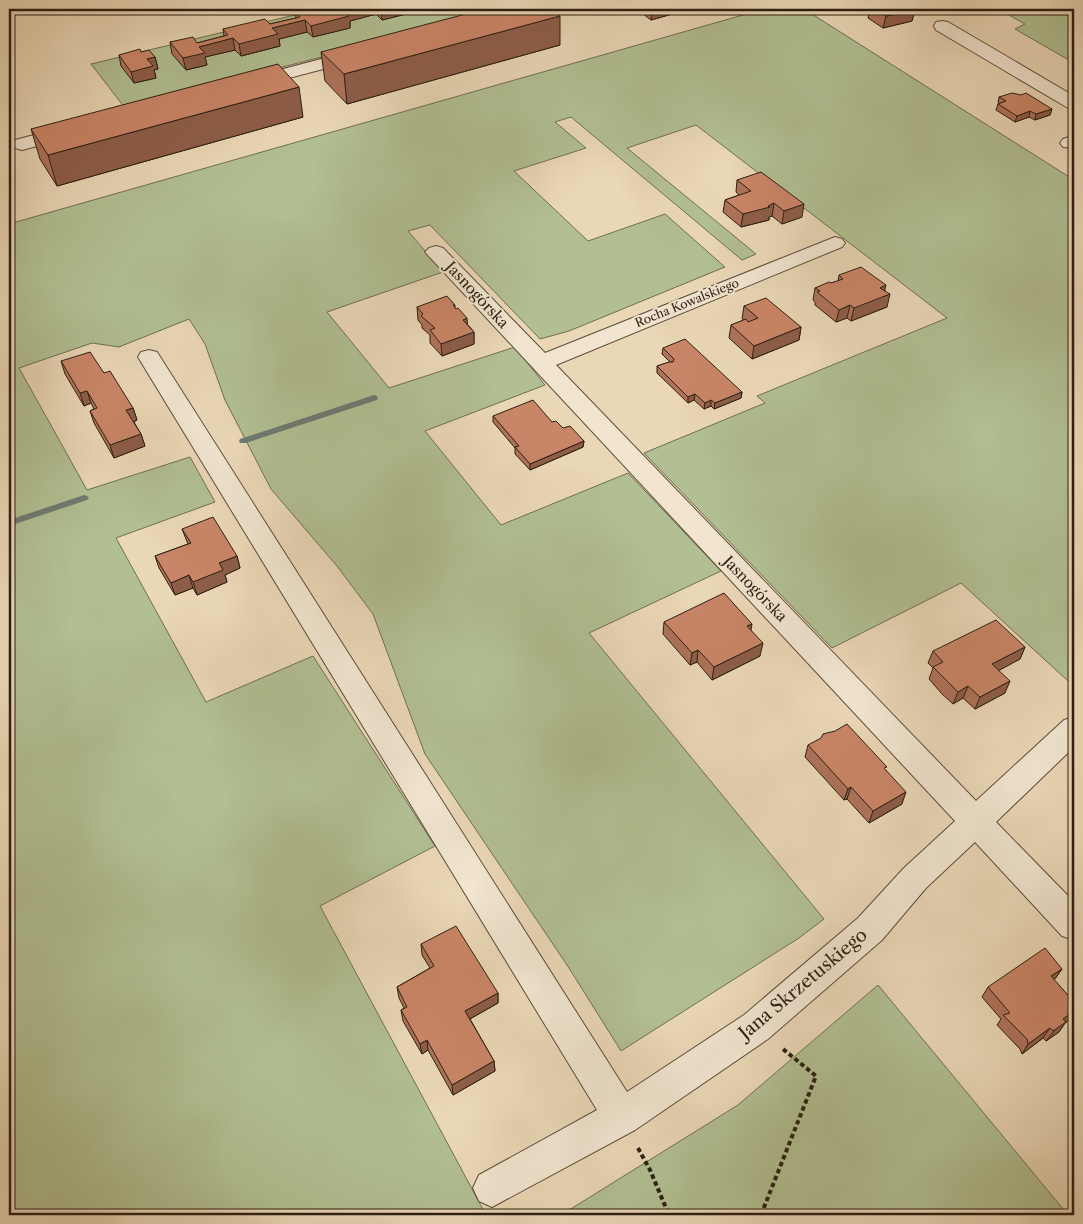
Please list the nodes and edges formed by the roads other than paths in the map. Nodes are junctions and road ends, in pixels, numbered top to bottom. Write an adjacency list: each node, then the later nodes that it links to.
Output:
1 (942, 26): 4 (street)
2 (374, 50): 3 (street)
3 (232, 88)
4 (1074, 104)
5 (89, 126): 6 (street)
6 (22, 144)
7 (835, 243): 10 (street, Rocha Kowalskiego)
8 (436, 252): 10 (street, Jasnogórska)
9 (149, 356): 14 (street)
10 (540, 363): 12 (street, Jasnogórska)
11 (1074, 729): 12 (street, Jana Skrzetuskiego)
12 (976, 822): 13 (street, Jasnogórska); 14 (street, Jana Skrzetuskiego)
13 (1074, 926)
14 (622, 1117): 15 (street, Jana Skrzetuskiego)
15 (492, 1188)

